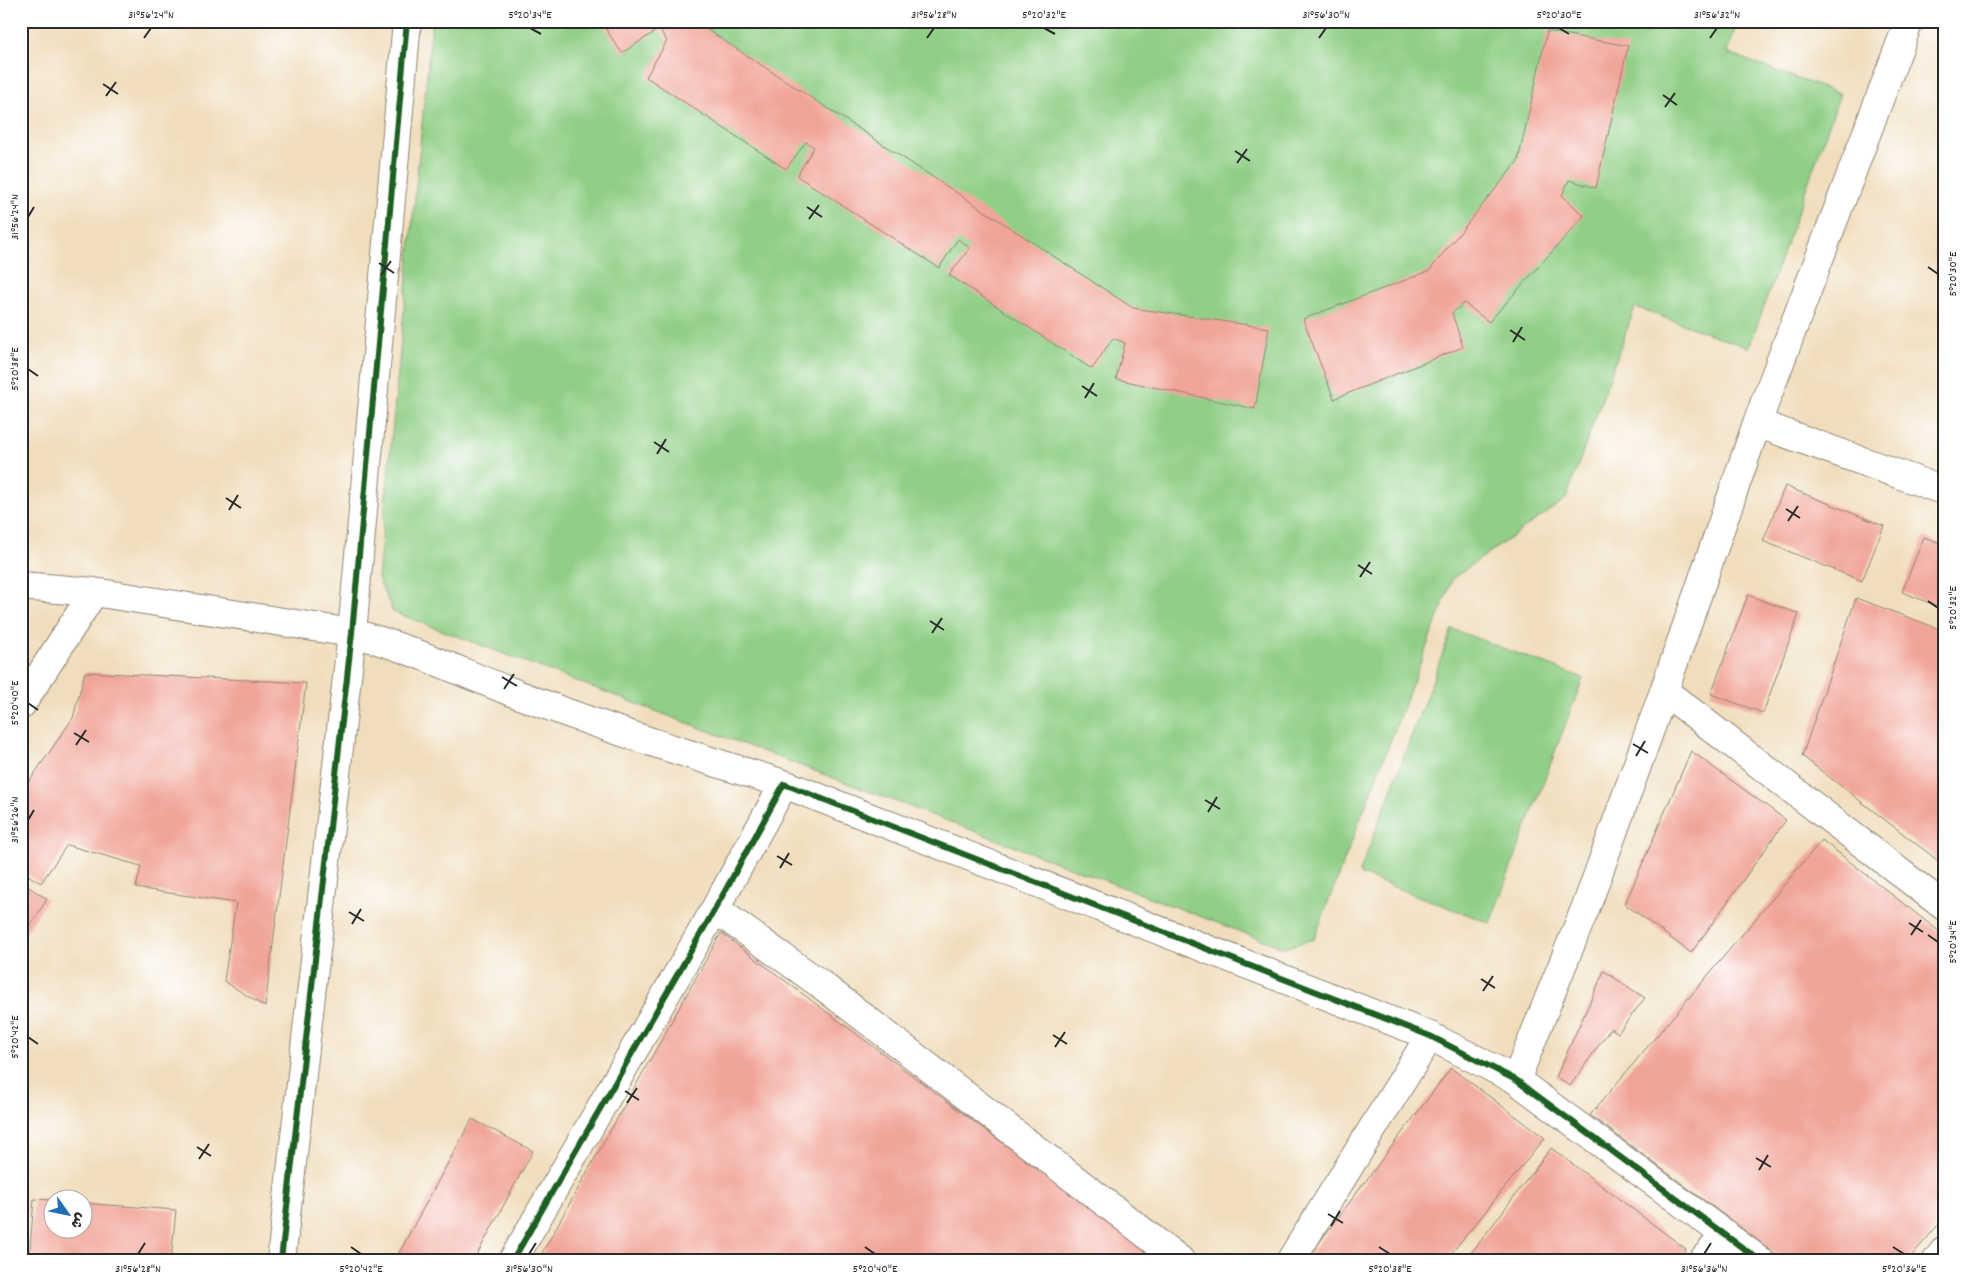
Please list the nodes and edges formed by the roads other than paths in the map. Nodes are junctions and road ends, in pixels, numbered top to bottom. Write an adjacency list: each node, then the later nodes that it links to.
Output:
1 (408, 21): 7 (street)
2 (1909, 21): 3 (street)
3 (1756, 422): 4 (street); 8 (street)
4 (1945, 491)
5 (21, 586): 6 (street)
6 (94, 592): 7 (street); 9 (street)
7 (352, 633): 10 (street); 17 (street)
8 (1664, 692): 11 (street); 14 (street)
9 (21, 705)
10 (784, 784): 12 (street); 13 (street)
11 (1945, 907)
12 (715, 909): 18 (street); 19 (street)
13 (1430, 1036): 14 (street); 20 (street)
14 (1516, 1080): 15 (street)
15 (1725, 1234): 21 (street); 22 (street)
16 (1945, 1250): 23 (street)
17 (281, 1260)
18 (513, 1260)
19 (1180, 1260)
20 (1291, 1260)
21 (1703, 1260)
22 (1759, 1260)
23 (1937, 1260)

